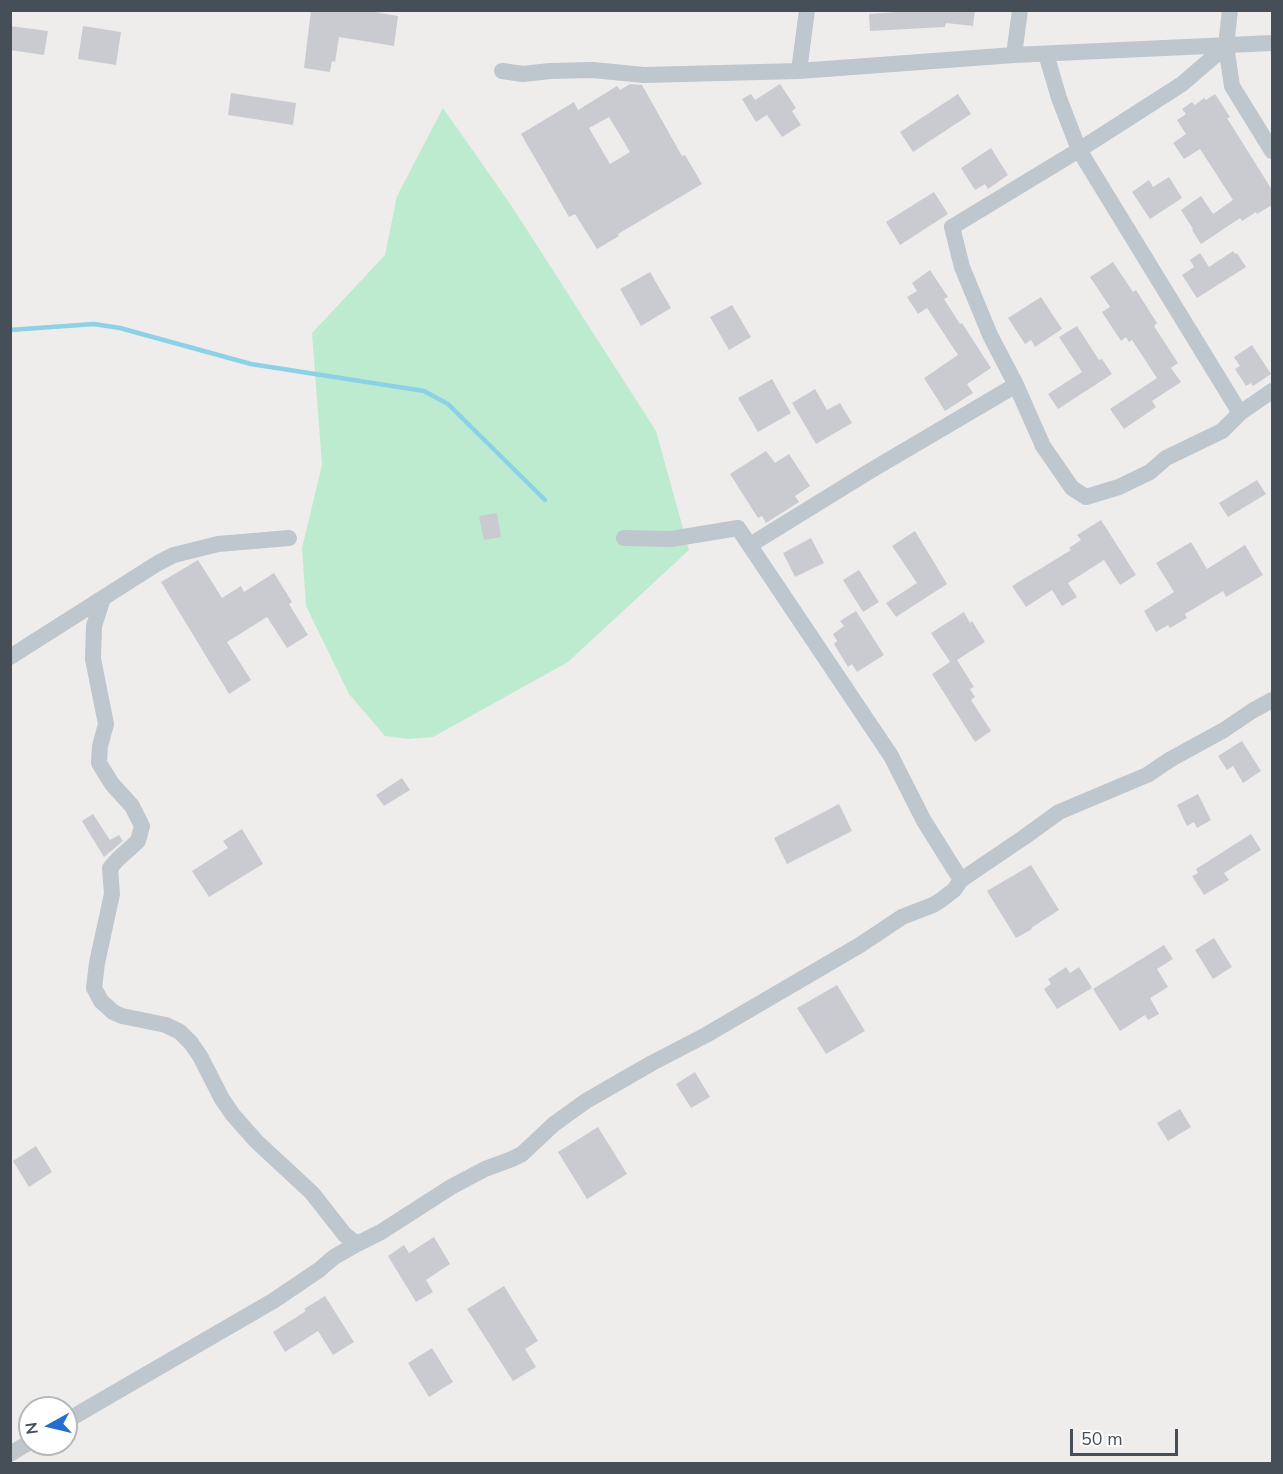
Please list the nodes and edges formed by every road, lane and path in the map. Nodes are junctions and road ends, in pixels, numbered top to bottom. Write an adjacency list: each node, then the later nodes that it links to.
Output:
1 (807, 10): 8 (street)
2 (1020, 10): 7 (street)
3 (1230, 10): 5 (street)
4 (1272, 43): 5 (street)
5 (1226, 46): 6 (street); 10 (street); 11 (street)
6 (1046, 54): 7 (street); 10 (street)
7 (1014, 55): 8 (street)
8 (799, 70): 9 (street)
9 (502, 71)
10 (1079, 150): 12 (street); 14 (street)
11 (1272, 151)
12 (1016, 385): 14 (street); 17 (street)
13 (1272, 391): 14 (street)
14 (1240, 413)
15 (289, 538): 18 (street)
16 (624, 538): 17 (street)
17 (750, 545): 21 (street)
18 (104, 598): 19 (street); 22 (street)
19 (10, 657)
20 (1272, 700): 21 (street)
21 (961, 880): 22 (street)
22 (357, 1244): 23 (street)
23 (78, 1414)

